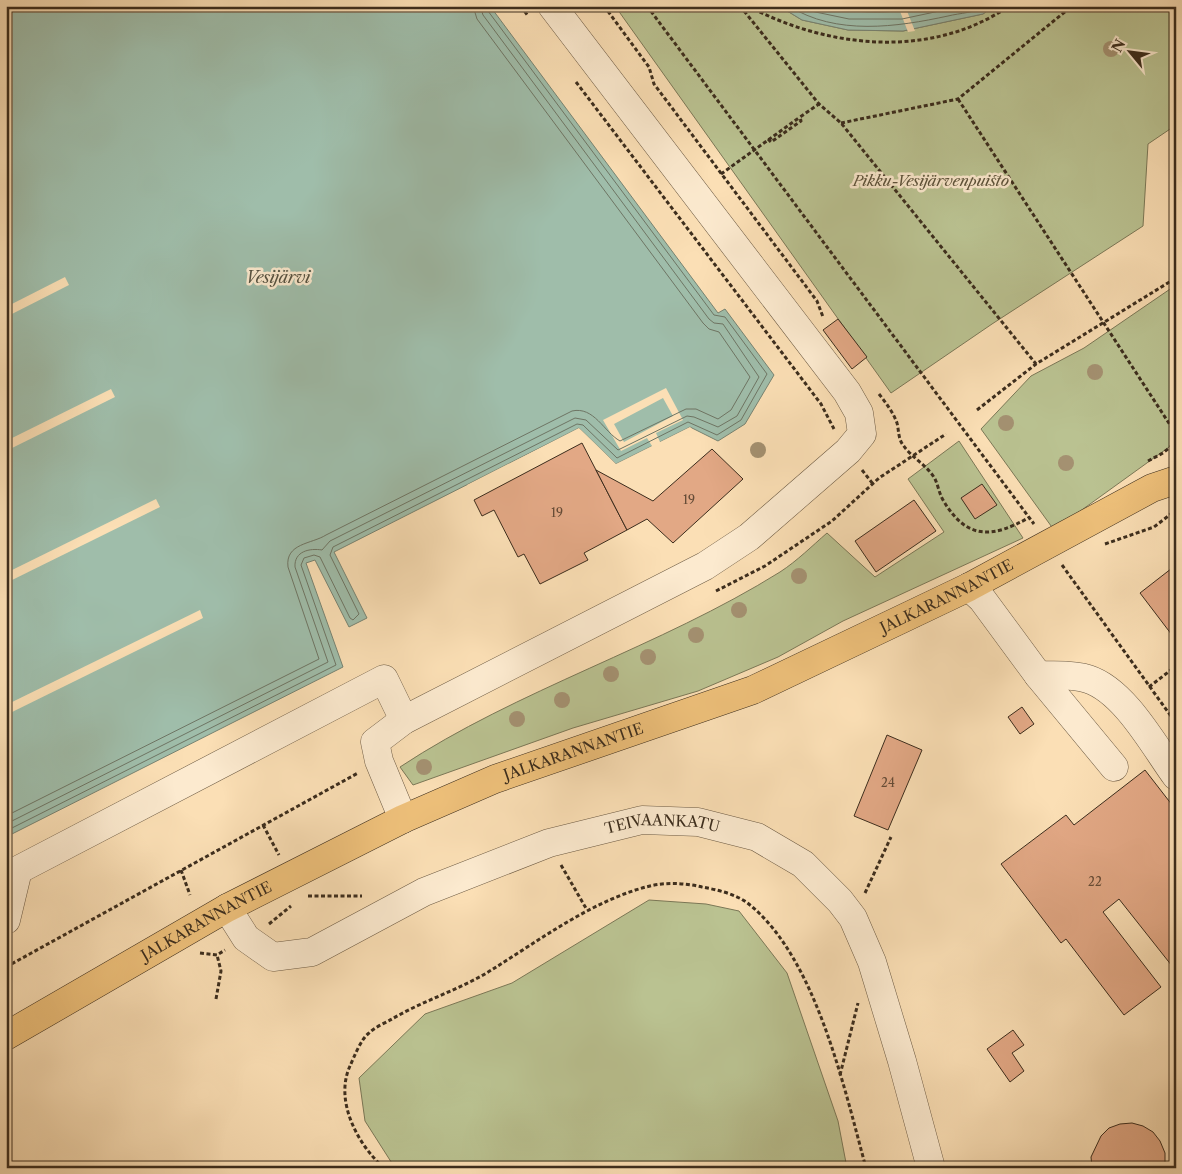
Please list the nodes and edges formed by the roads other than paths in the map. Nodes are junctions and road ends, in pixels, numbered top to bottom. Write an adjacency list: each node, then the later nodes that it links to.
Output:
1 (542, 14): 6 (street)
2 (1176, 465): 3 (main road, JALKARANNANTIE)
3 (1164, 484): 4 (main road, JALKARANNANTIE)
4 (969, 587): 5 (street); 9 (main road, JALKARANNANTIE)
5 (1038, 675): 7 (street); 8 (street)
6 (404, 720): 9 (street); 11 (street)
7 (1114, 767)
8 (1176, 776)
9 (403, 819): 10 (main road, JALKARANNANTIE)
10 (227, 908): 12 (main road, JALKARANNANTIE); 13 (street, TEIVAANKATU)
11 (6, 920)
12 (6, 1036)
13 (931, 1168)

